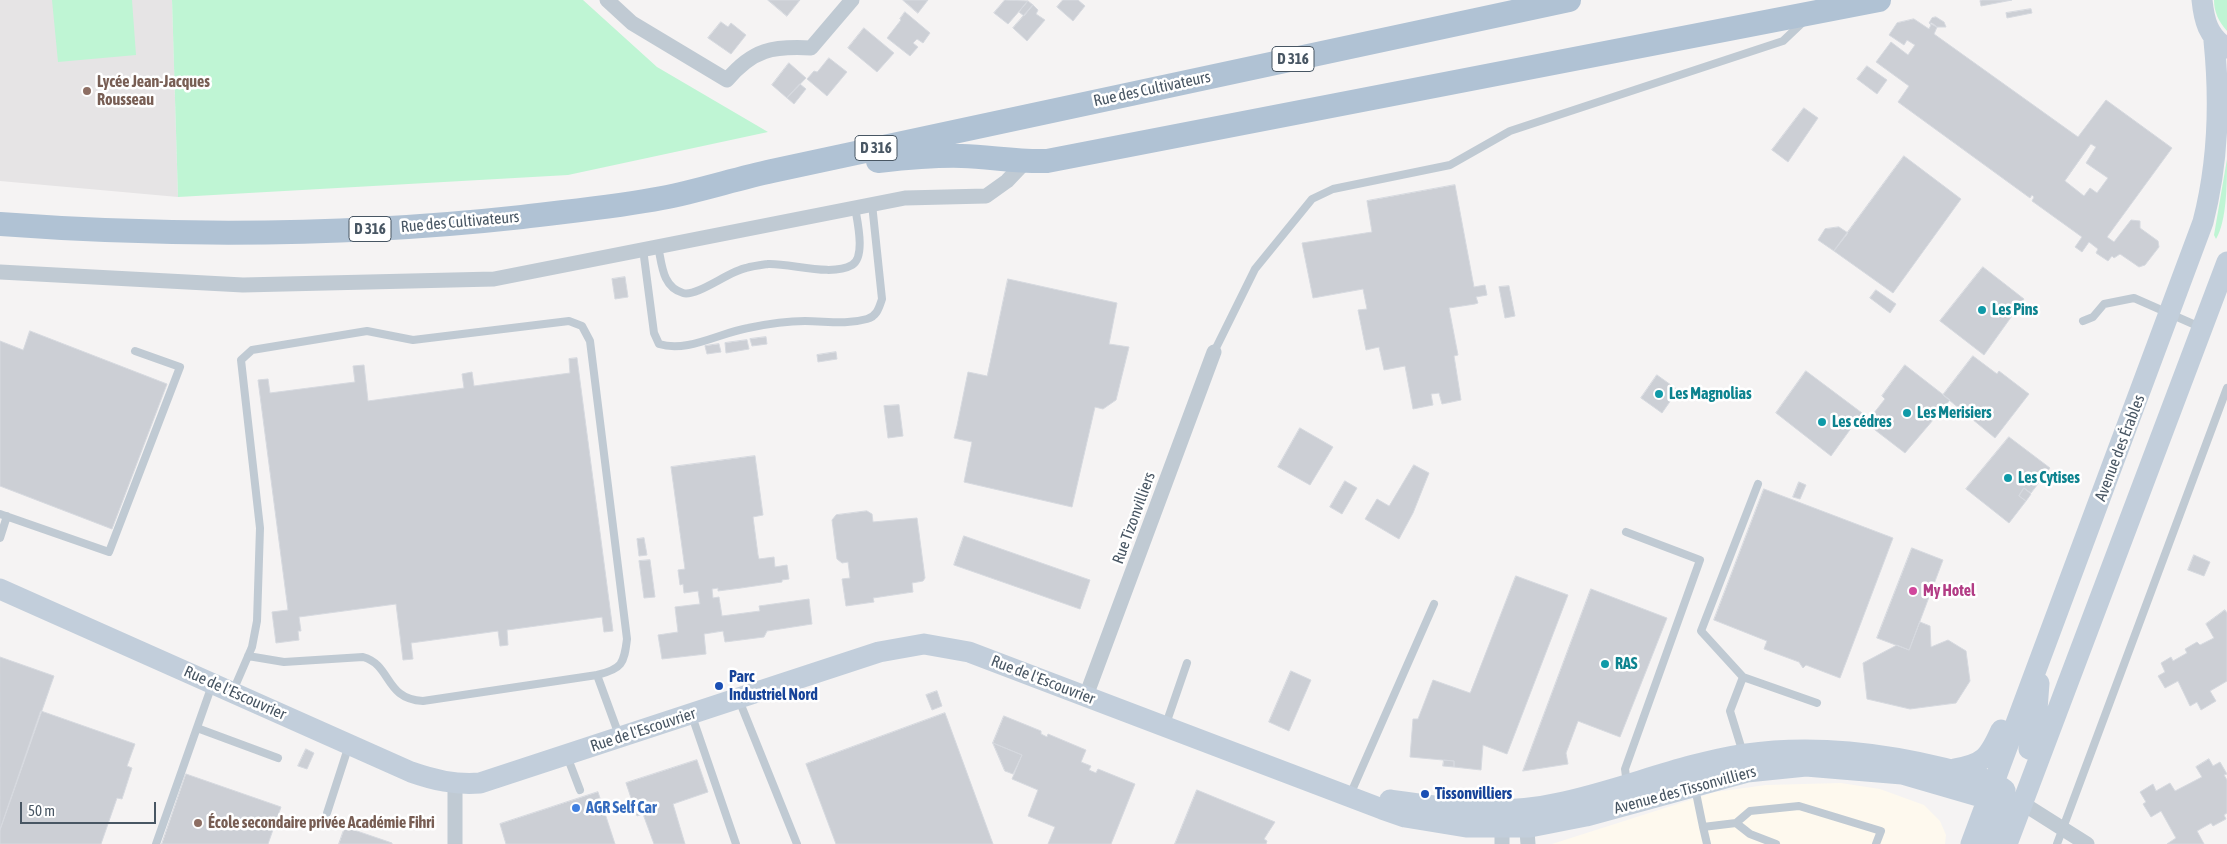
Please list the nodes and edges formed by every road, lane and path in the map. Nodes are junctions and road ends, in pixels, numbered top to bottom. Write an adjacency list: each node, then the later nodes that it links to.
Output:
1 (607, 0): 2 (street)
2 (852, 0)
3 (1496, 0): 9 (main road)
4 (1569, 0): 9 (main road, Rue des Cultivateurs / D 316)
5 (1879, 0): 7 (main road)
6 (2202, 0): 8 (street, Avenue des Érables)
7 (1812, 13): 10 (main road); 25 (lane)
8 (2221, 44): 21 (street, Avenue des Érables)
9 (1016, 118): 11 (main road, Rue des Cultivateurs / D 316)
10 (1025, 162): 11 (main road); 13 (street)
11 (772, 171): 12 (main road, Rue des Cultivateurs / D 316)
12 (736, 179): 15 (main road, Rue des Cultivateurs / D 316); 16 (main road, Rue des Cultivateurs / D 316)
13 (872, 204): 14 (street); 18 (lane)
14 (855, 207): 17 (street); 17 (lane)
15 (0, 208)
16 (0, 224)
17 (658, 246): 18 (street)
18 (643, 249): 20 (street)
19 (2227, 262): 23 (street, Avenue des Érables)
20 (0, 272)
21 (2170, 313): 22 (lane); 23 (lane); 34 (street, Avenue des Érables)
22 (2083, 321)
23 (2202, 328): 59 (street, Avenue des Érables)
24 (134, 350): 28 (lane)
25 (1214, 352): 40 (street, Rue Tizonvilliers)
26 (2227, 388): 65 (lane)
27 (1758, 484): 37 (lane)
28 (4, 515): 30 (lane)
29 (1626, 532): 57 (lane)
30 (0, 538)
31 (0, 589): 38 (street, Rue de l'Escouvrier)
32 (1434, 604): 58 (lane)
33 (248, 656): 36 (lane); 36 (lane); 39 (lane)
34 (2040, 662): 51 (street); 56 (street, Avenue des Érables); 59 (street)
35 (1187, 663): 44 (lane)
36 (597, 676): 46 (lane)
37 (1743, 677): 42 (lane); 50 (lane)
38 (212, 683): 39 (street, Rue de l'Escouvrier); 45 (lane)
39 (232, 692): 47 (street, Rue de l'Escouvrier)
40 (1086, 696): 41 (street, Rue de l'Escouvrier); 44 (street, Rue de l'Escouvrier)
41 (738, 698): 43 (street, Rue de l'Escouvrier); 69 (lane)
42 (1817, 703)
43 (691, 714): 46 (street, Rue de l'Escouvrier); 68 (lane)
44 (1165, 726): 52 (street, Rue de l'Escouvrier)
45 (197, 728): 49 (lane); 66 (lane)
46 (620, 737): 48 (street, Rue de l'Escouvrier)
47 (350, 744): 54 (street, Rue de l'Escouvrier); 60 (lane)
48 (566, 755): 54 (street, Rue de l'Escouvrier); 55 (lane)
49 (278, 758)
50 (1745, 763): 51 (street, Avenue des Tissonvilliers); 53 (street, Avenue des Tissonvilliers); 56 (street, Avenue des Tissonvilliers)
51 (1954, 769): 56 (street, Avenue des Tissonvilliers)
52 (1297, 776): 58 (street, Avenue des Tissonvilliers)
53 (1692, 776): 57 (street, Avenue des Tissonvilliers); 63 (lane)
54 (455, 783): 67 (street)
55 (580, 790)
56 (1994, 793): 59 (street, Avenue des Tissonvilliers); 73 (street, Avenue des Érables); 74 (street)
57 (1630, 794): 62 (street, Avenue des Tissonvilliers)
58 (1350, 795): 64 (street, Avenue des Tissonvilliers)
59 (2022, 803): 65 (street); 75 (street, Avenue des Érables)
60 (326, 813)
61 (1736, 823): 63 (lane); 71 (lane); 72 (lane)
62 (1527, 827): 64 (street, Avenue des Tissonvilliers)
63 (1703, 827): 70 (lane)
64 (1502, 828)
65 (2062, 829): 76 (lane); 77 (street)
66 (156, 844)
67 (455, 844)
68 (736, 844)
69 (797, 844)
70 (1707, 844)
71 (1776, 844)
72 (1876, 844)
73 (1970, 844)
74 (1989, 844)
75 (2007, 844)
76 (2057, 844)
77 (2087, 844)

